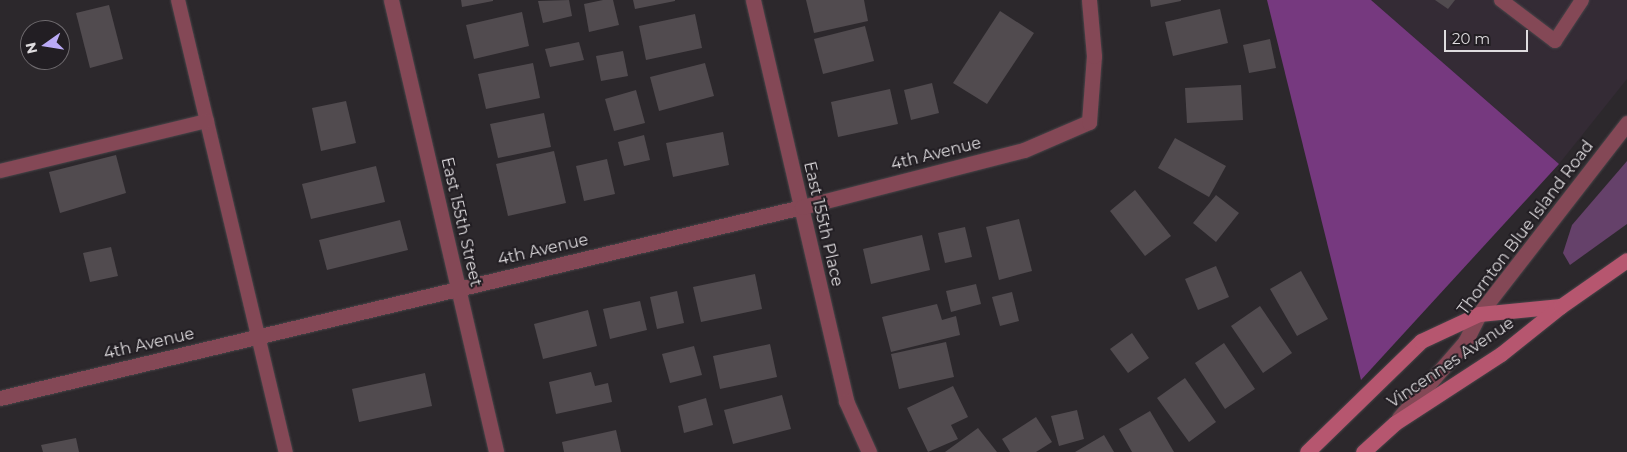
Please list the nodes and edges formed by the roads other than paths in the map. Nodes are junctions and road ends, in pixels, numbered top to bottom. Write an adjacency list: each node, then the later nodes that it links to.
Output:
1 (178, 0): 7 (lane)
2 (391, 0): 12 (street, East 155th Street)
3 (753, 0): 10 (street, East 155th Place)
4 (1089, 0): 10 (street, 4th Avenue)
5 (1501, 0): 6 (lane)
6 (1582, 0)
7 (207, 121): 9 (lane); 15 (lane)
8 (1627, 122): 14 (street, Thornton Blue Island Road)
9 (0, 171)
10 (802, 207): 12 (street, 4th Avenue); 20 (street, East 155th Place)
11 (1627, 260): 13 (street, Vincennes Avenue)
12 (458, 288): 15 (street, 4th Avenue); 19 (street, East 155th Street)
13 (1561, 306): 14 (street, Vincennes Avenue); 17 (street, Vincennes Avenue)
14 (1479, 314): 17 (street, Thornton Blue Island Road); 21 (street, Vincennes Avenue)
15 (259, 336): 16 (street, 4th Avenue); 18 (lane)
16 (0, 398)
17 (1395, 423): 22 (street, Vincennes Avenue)
18 (286, 452)
19 (496, 452)
20 (869, 452)
21 (1307, 452)
22 (1363, 452)

